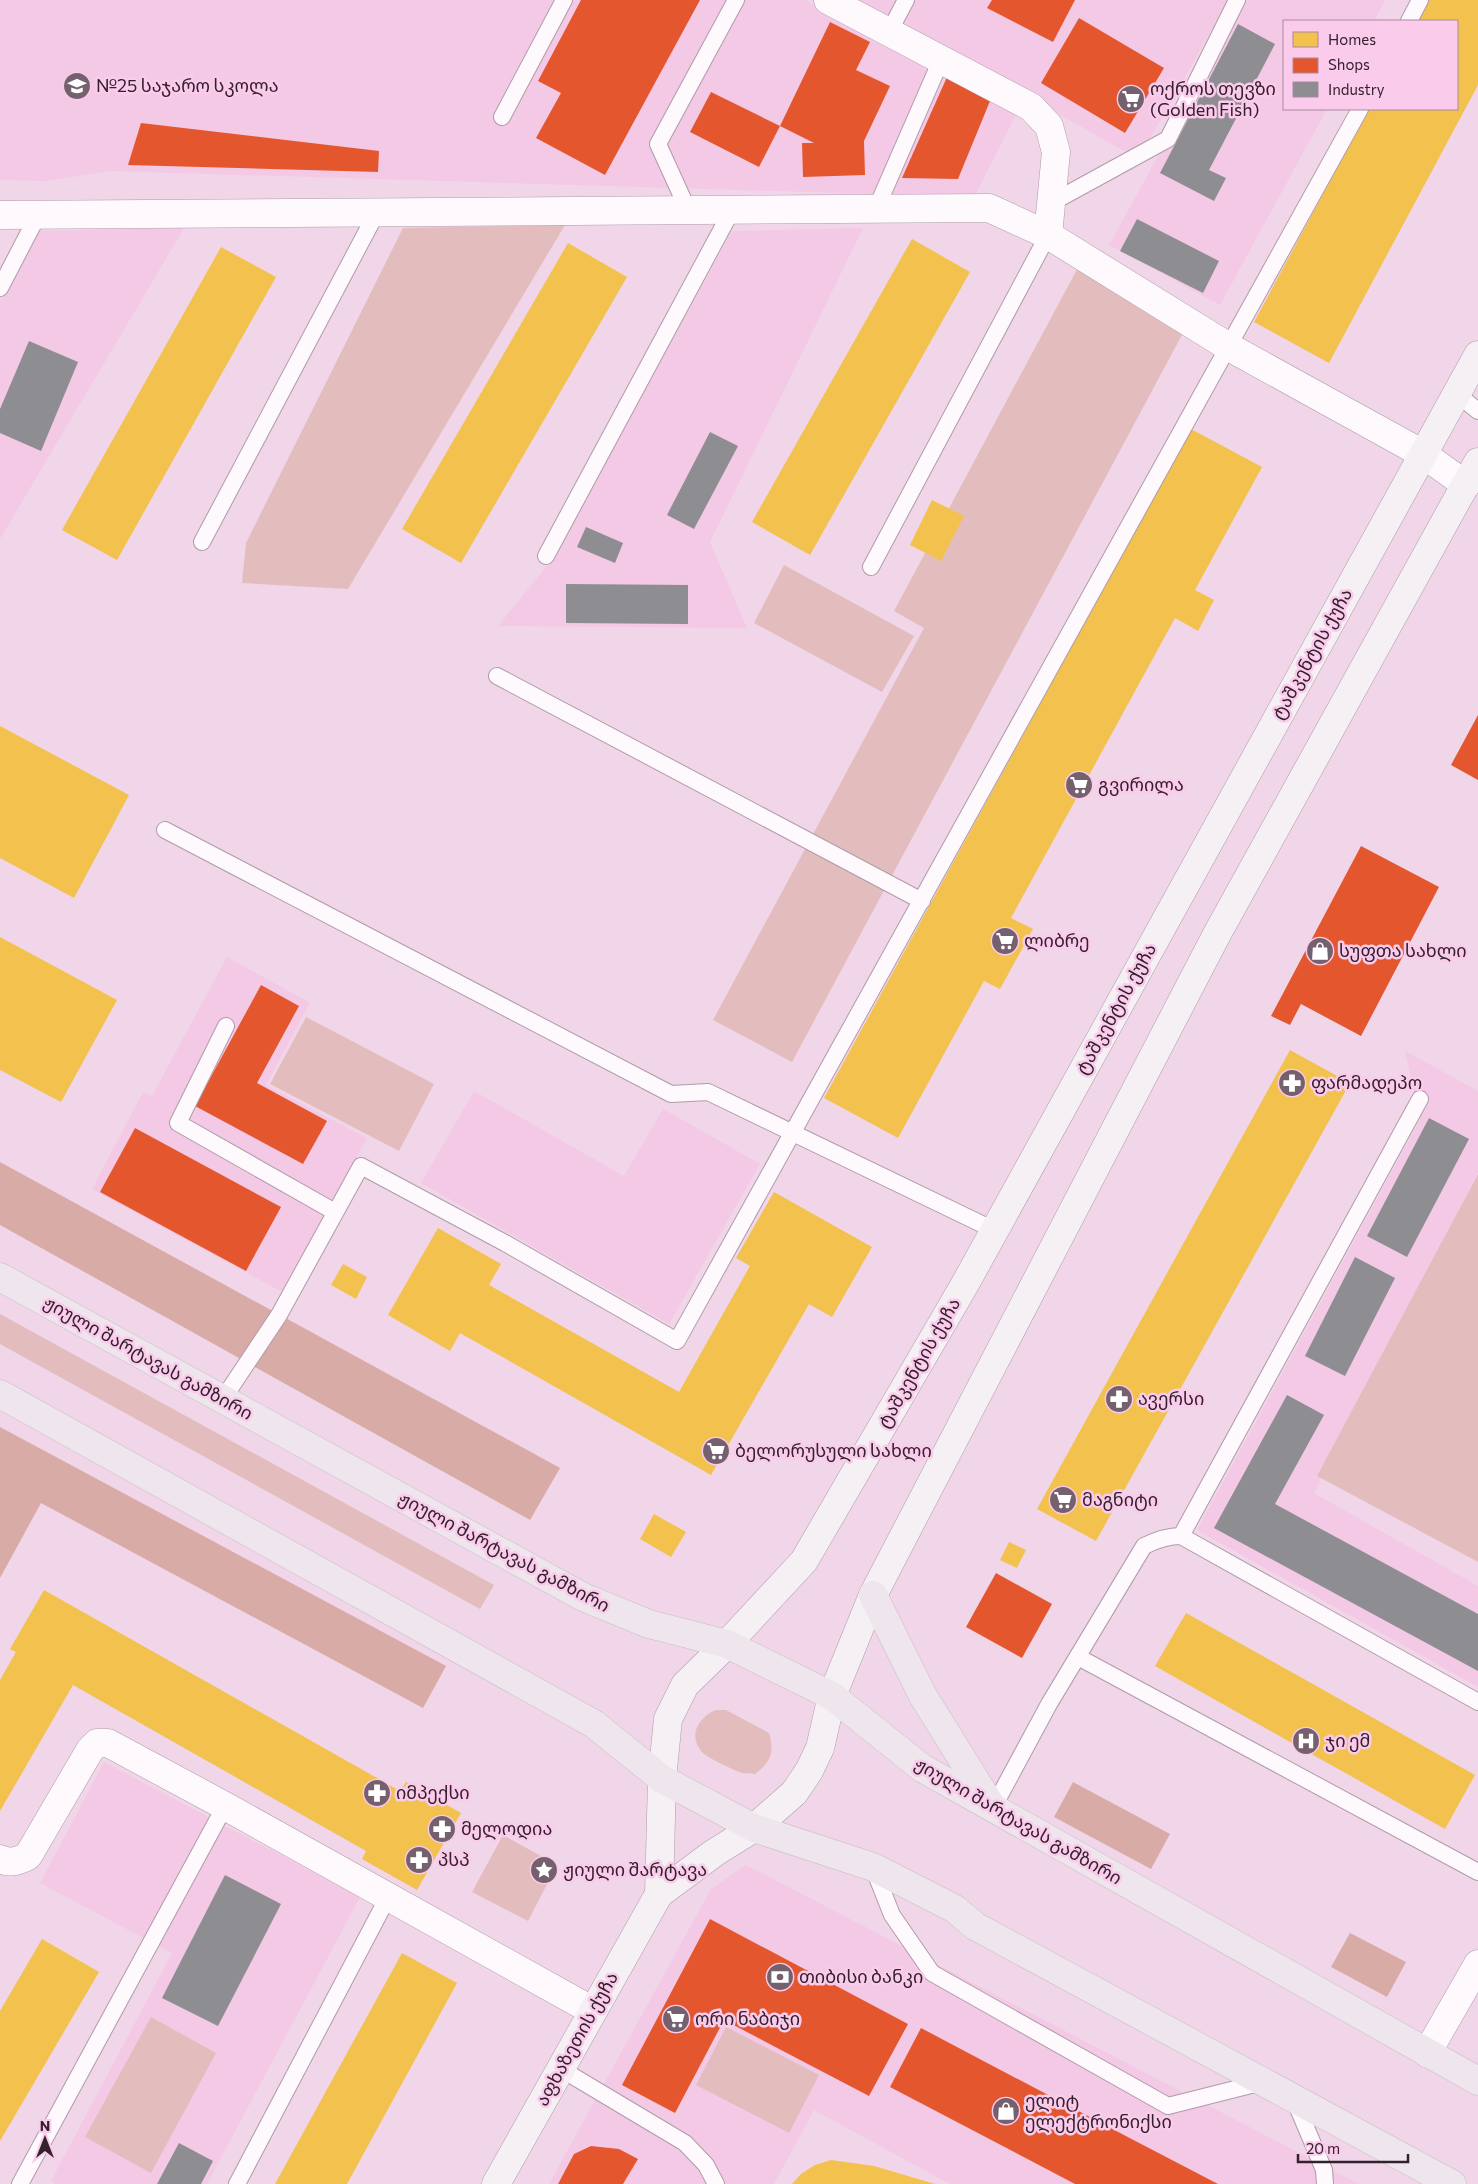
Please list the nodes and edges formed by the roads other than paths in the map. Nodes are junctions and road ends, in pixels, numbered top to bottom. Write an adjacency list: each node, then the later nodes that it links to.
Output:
1 (564, 0): 11 (lane)
2 (736, 0): 14 (lane)
3 (828, 0): 8 (street)
4 (906, 0): 8 (lane)
5 (1237, 0): 12 (lane)
6 (1420, 0): 7 (lane)
7 (1409, 20)
8 (889, 32): 9 (street)
9 (941, 60): 12 (street); 13 (lane)
10 (1359, 110): 21 (lane)
11 (502, 116)
12 (1051, 203): 19 (street)
13 (876, 209): 15 (street); 19 (street)
14 (688, 210): 15 (street); 16 (street)
15 (732, 210): 28 (lane)
16 (377, 212): 18 (street); 27 (lane)
17 (0, 215): 18 (street)
18 (38, 215): 20 (lane)
19 (1048, 235): 21 (street); 29 (lane)
20 (0, 288)
21 (1229, 347): 25 (street); 32 (lane)
22 (1478, 355): 23 (main road, ტაშკენტის ქუჩა)
23 (1457, 394): 24 (lane); 25 (main road, ტაშკენტის ქუჩა)
24 (1478, 411)
25 (1423, 454): 26 (street); 37 (main road, ტაშკენტის ქუჩა)
26 (1472, 474): 42 (main road)
27 (202, 542)
28 (546, 556)
29 (871, 567)
30 (497, 676): 32 (lane)
31 (165, 830): 35 (lane)
32 (922, 901): 35 (lane)
33 (226, 1026): 36 (lane)
34 (1420, 1099): 41 (lane)
35 (794, 1133): 36 (lane); 37 (lane)
36 (335, 1212): 40 (lane)
37 (994, 1230): 43 (main road, ტაშკენტის ქუჩა)
38 (0, 1277): 40 (main road, ჟიული შარტავას გამზირი)
39 (0, 1394): 47 (main road)
40 (223, 1400): 43 (main road, ჟიული შარტავას გამზირი)
41 (1182, 1536): 44 (lane); 46 (lane)
42 (873, 1596): 45 (main road); 49 (main road)
43 (728, 1644): 45 (main road, ჟიული შარტავას გამზირი); 47 (main road)
44 (1078, 1657): 49 (lane); 53 (lane)
45 (832, 1696): 49 (main road, ჟიული შარტავას გამზირი); 50 (main road)
46 (1478, 1702)
47 (662, 1779): 50 (main road); 54 (main road, აფხაზეთის ქუჩა)
48 (225, 1806): 51 (street); 55 (street); 63 (lane)
49 (992, 1808): 58 (main road, ჟიული შარტავას გამზირი)
50 (754, 1828): 52 (main road); 54 (main road, აფხაზეთის ქუჩა)
51 (0, 1859)
52 (873, 1867): 61 (main road); 61 (lane)
53 (1478, 1872)
54 (659, 1894): 57 (main road, აფხაზეთის ქუჩა)
55 (388, 1896): 57 (street); 64 (lane)
56 (1478, 1964): 58 (street)
57 (593, 2011): 59 (main road, აფხაზეთის ქუჩა)
58 (1427, 2053): 60 (main road, ჟიული შარტავას გამზირი)
59 (560, 2069): 65 (main road, აფხაზეთის ქუჩა); 66 (lane)
60 (1478, 2081)
61 (1263, 2082): 62 (main road)
62 (1294, 2099): 67 (lane); 68 (main road)
63 (20, 2184)
64 (237, 2184)
65 (496, 2184)
66 (716, 2184)
67 (1325, 2184)
68 (1452, 2184)

